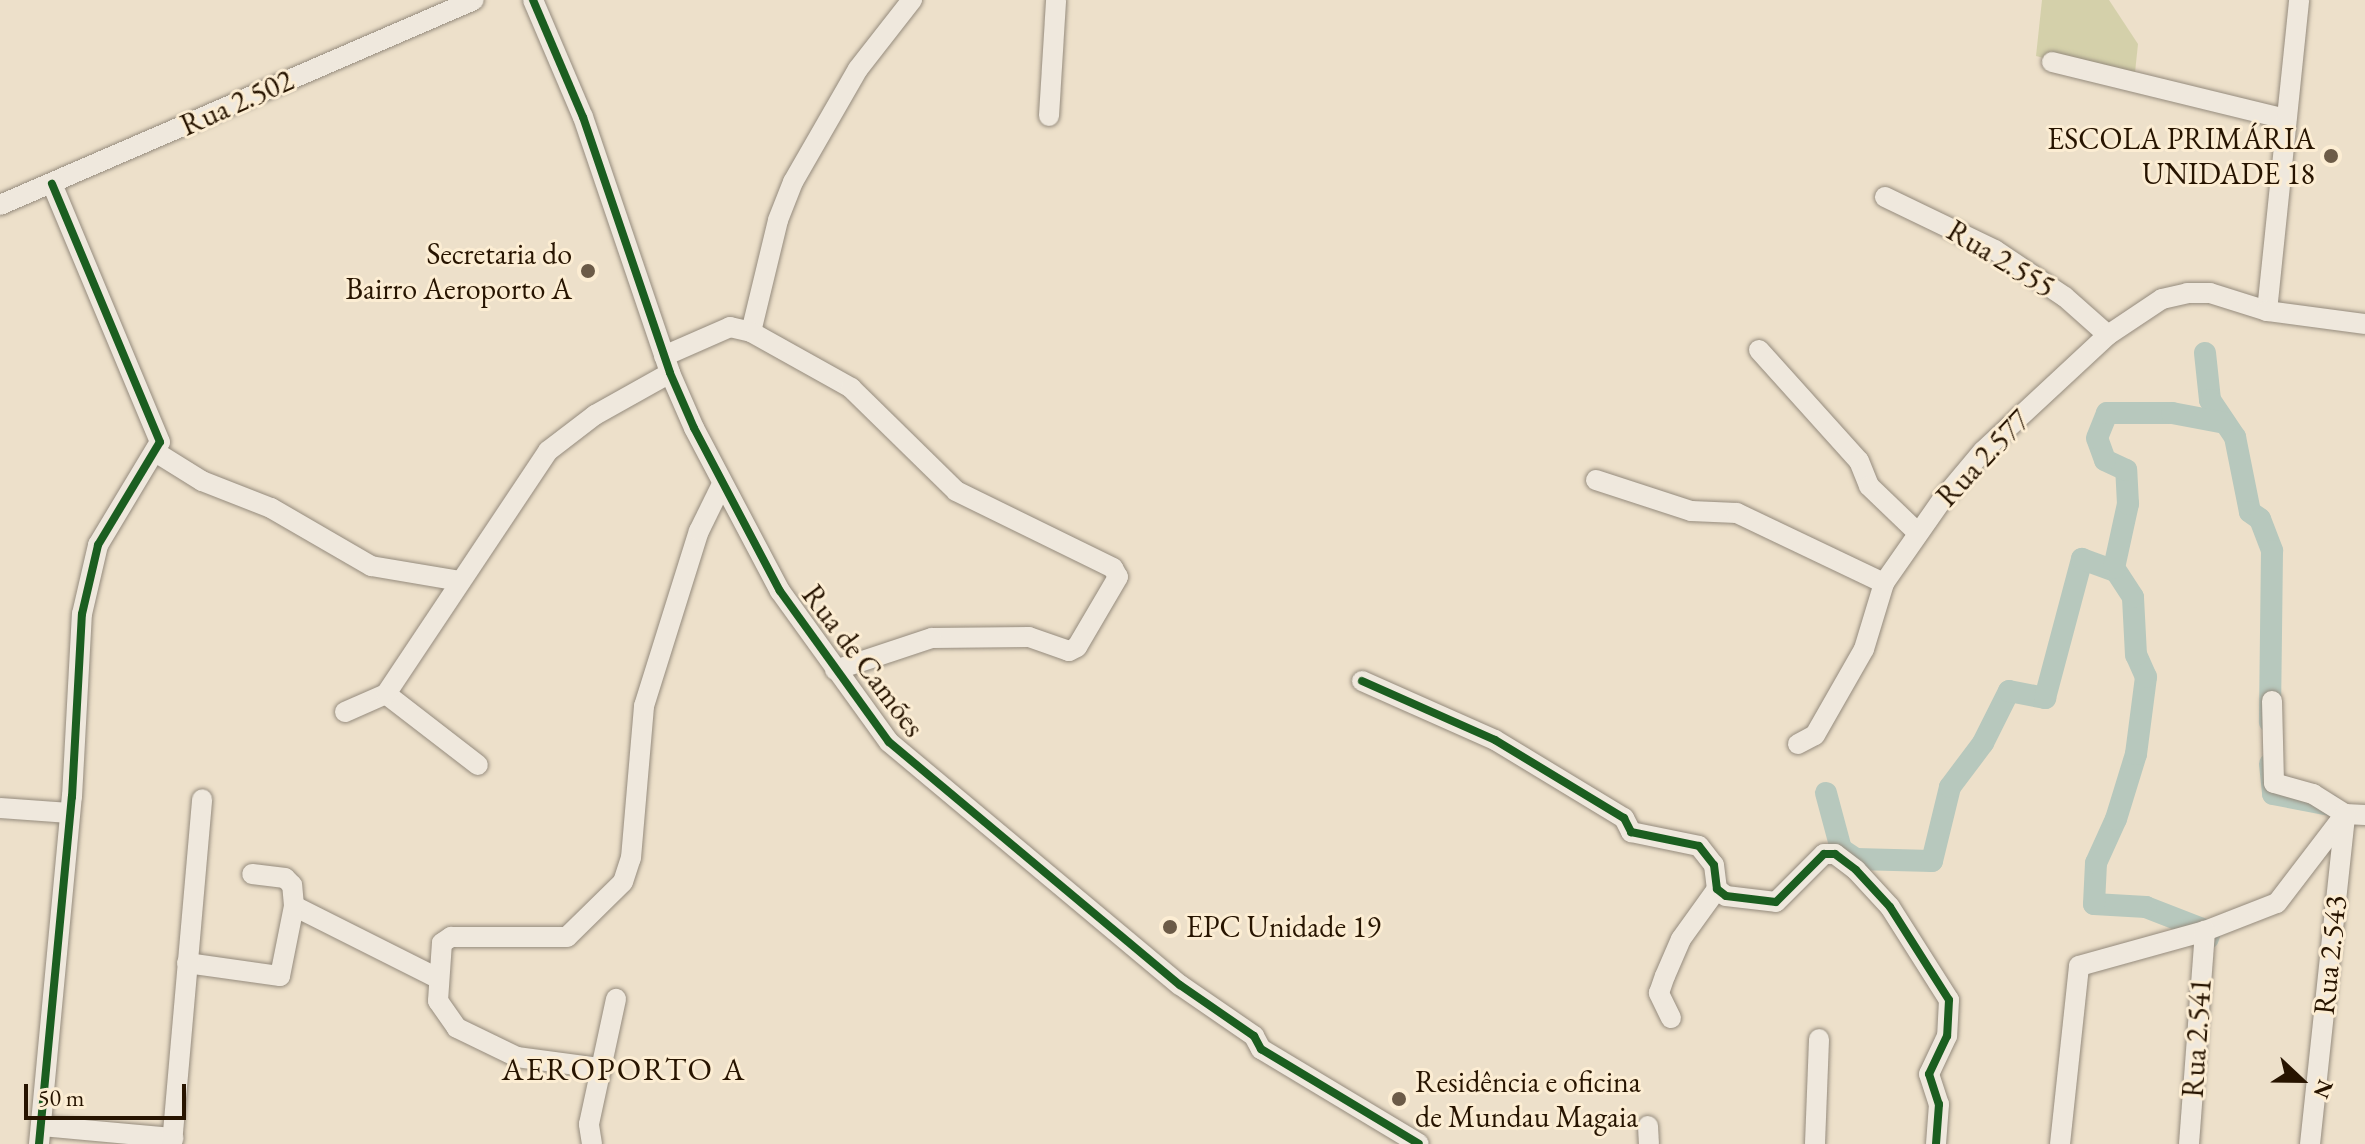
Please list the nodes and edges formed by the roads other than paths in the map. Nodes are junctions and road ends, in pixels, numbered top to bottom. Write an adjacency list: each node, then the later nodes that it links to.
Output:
1 (474, 0): 9 (street, Rua 2.502)
2 (533, 0): 17 (street, Rua de Camões)
3 (912, 0): 14 (street)
4 (1056, 0): 7 (street)
5 (2299, 0): 8 (street)
6 (2052, 62): 8 (street)
7 (1049, 116)
8 (2286, 119): 12 (street)
9 (52, 184): 11 (street, Rua 2.502); 18 (street)
10 (1885, 197): 15 (street, Rua 2.555)
11 (0, 205)
12 (2267, 311): 13 (street, Rua 2.577); 15 (street, Rua 2.577)
13 (2365, 324)
14 (751, 332): 17 (street); 24 (street)
15 (2108, 335): 21 (street, Rua 2.577)
16 (1759, 350): 21 (street)
17 (667, 365): 20 (street, Rua de Camões); 22 (street)
18 (157, 453): 22 (street); 33 (street)
19 (1596, 480): 23 (street)
20 (722, 484): 24 (street, Rua de Camões); 40 (street)
21 (1918, 533): 23 (street, Rua 2.577)
22 (461, 581): 26 (street)
23 (1884, 583): 29 (street, Rua 2.577)
24 (835, 670): 48 (street, Rua de Camões)
25 (1362, 681): 36 (street)
26 (386, 694): 28 (street); 30 (street)
27 (2272, 701): 34 (street)
28 (345, 712)
29 (1798, 744)
30 (478, 765)
31 (202, 799): 39 (street)
32 (0, 808): 33 (street)
33 (70, 813): 45 (street)
34 (2355, 814): 38 (street); 53 (street, Rua 2.543)
35 (252, 874): 37 (street)
36 (1717, 889): 42 (street); 50 (street)
37 (294, 906): 39 (street); 40 (street)
38 (2205, 931): 51 (street); 52 (street, Rua 2.541)
39 (187, 963): 46 (street)
40 (439, 979): 44 (street)
41 (616, 999): 44 (street)
42 (1671, 1018)
43 (1819, 1039): 49 (street)
44 (599, 1068): 47 (street)
45 (40, 1135): 46 (street)
46 (172, 1141)
47 (592, 1144)
48 (1419, 1144)
49 (1815, 1144)
50 (1936, 1144)
51 (2060, 1144)
52 (2189, 1144)
53 (2310, 1144)

